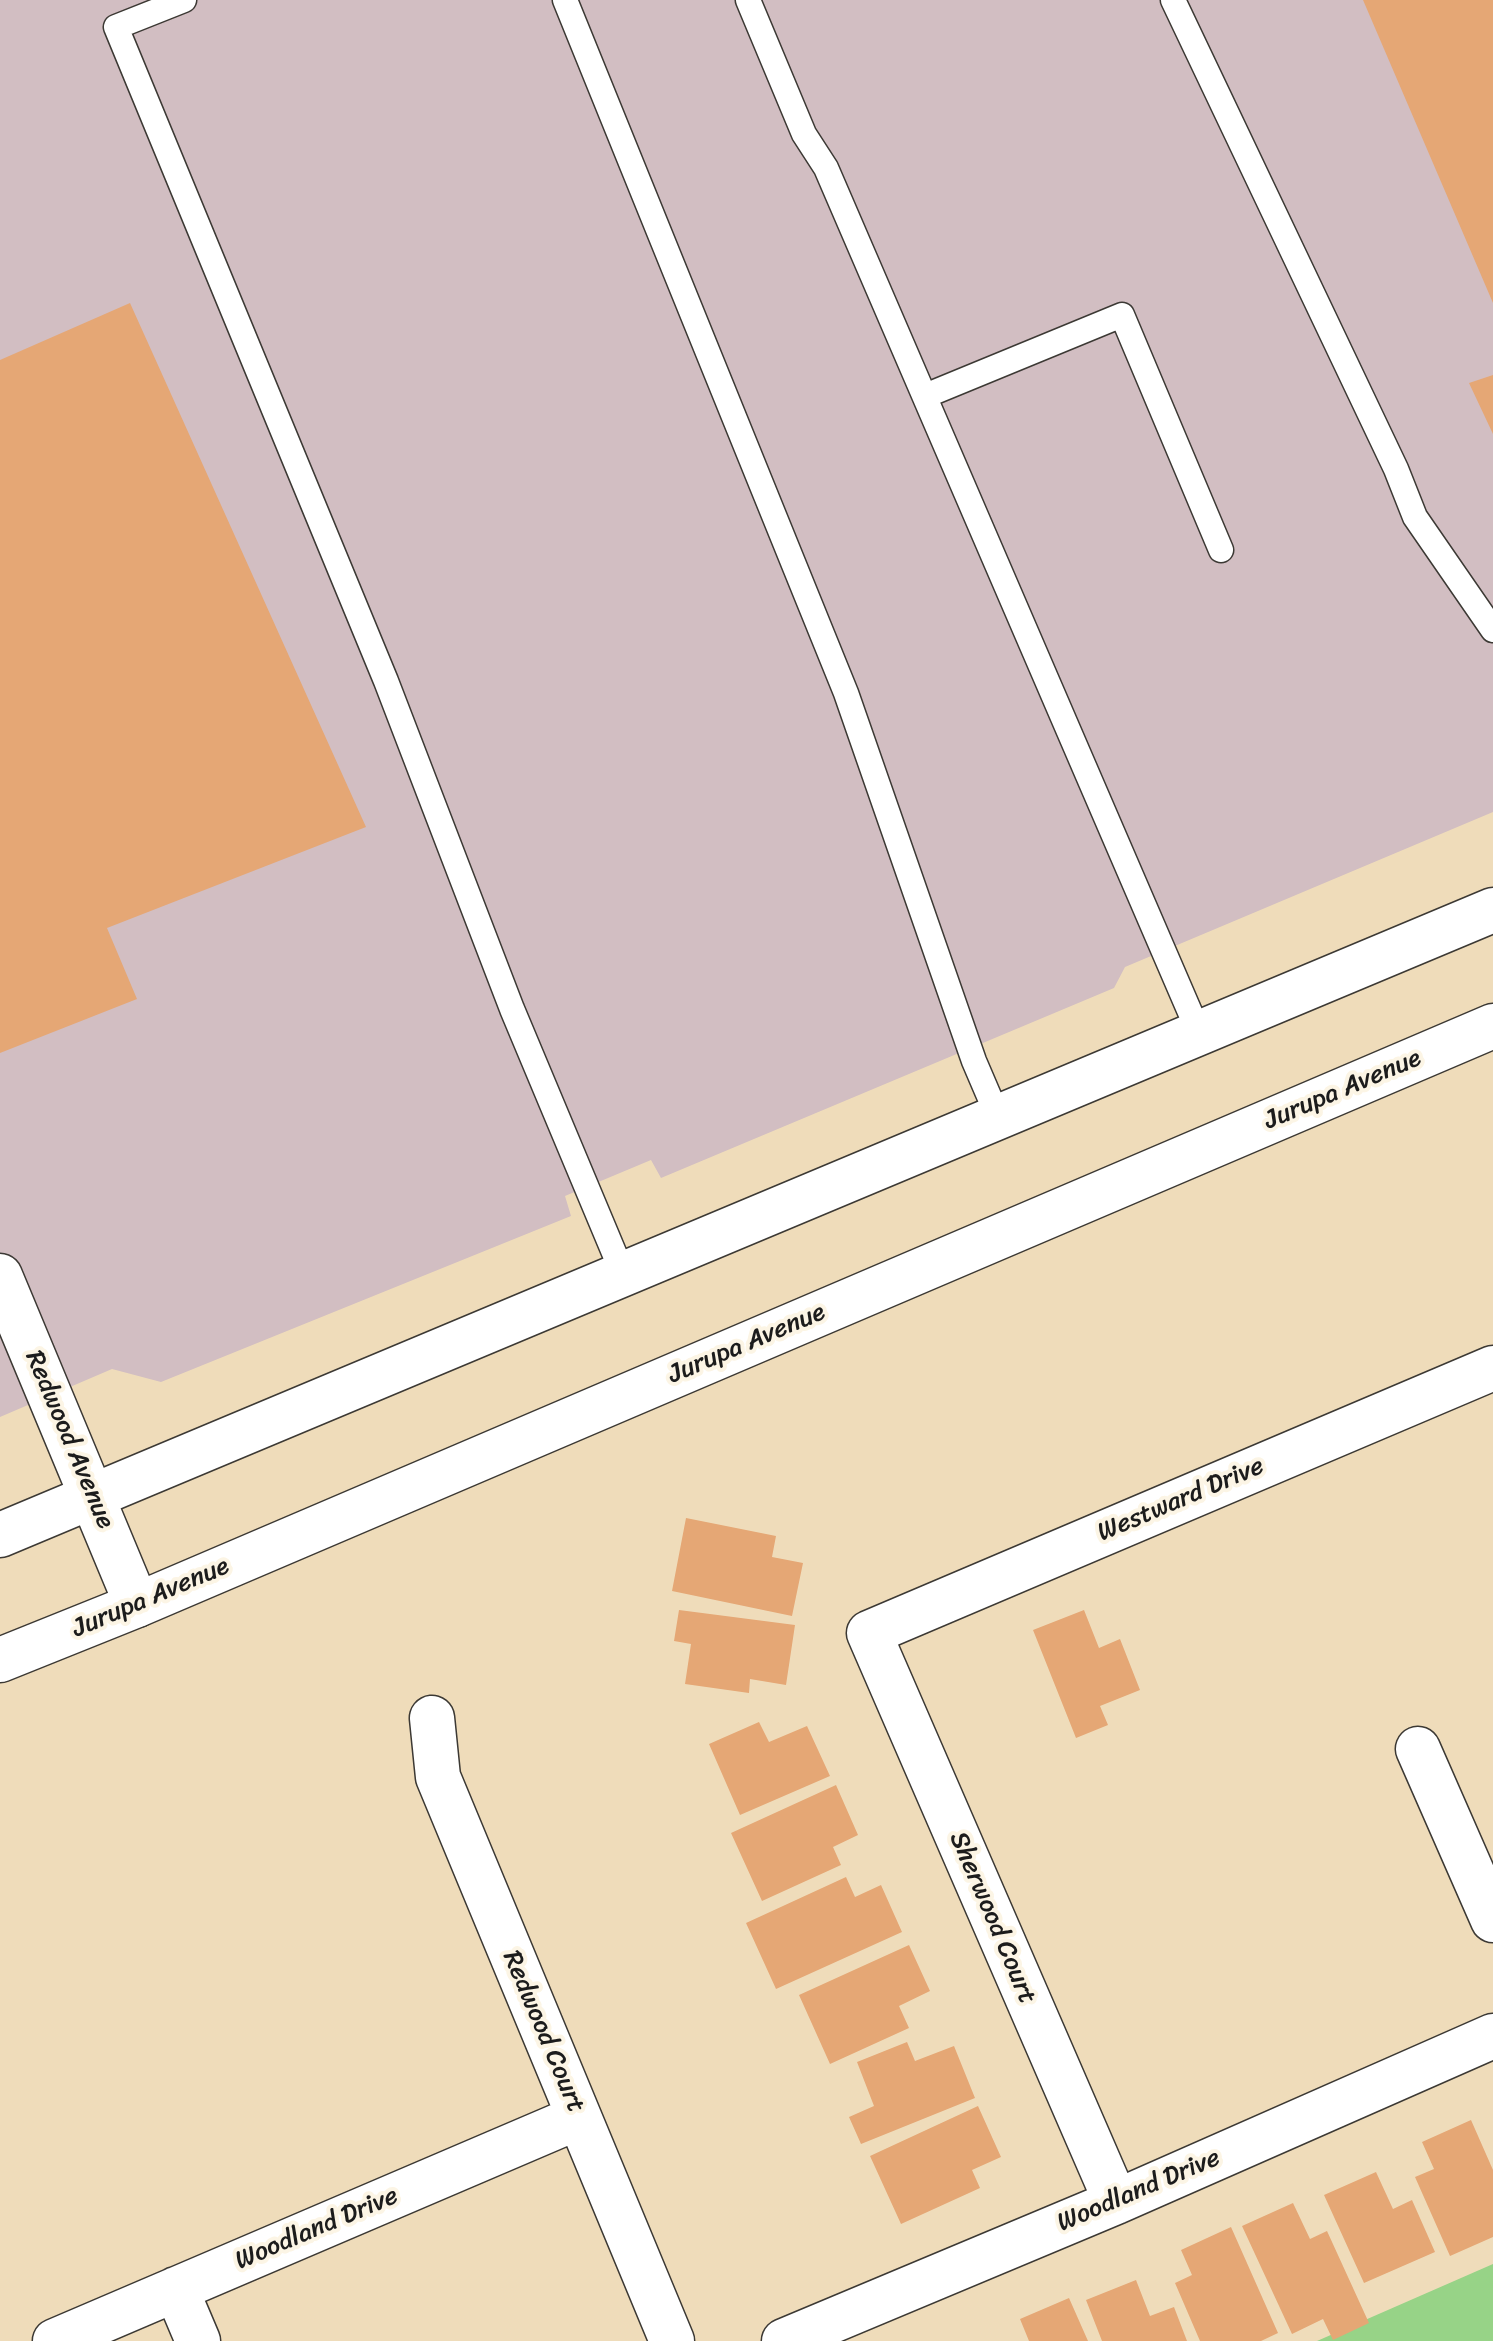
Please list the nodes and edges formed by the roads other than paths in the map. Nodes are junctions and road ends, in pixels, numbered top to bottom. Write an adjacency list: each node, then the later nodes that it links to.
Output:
1 (184, 0): 12 (lane)
2 (565, 0): 11 (lane)
3 (748, 0): 5 (lane)
4 (1173, 0): 7 (lane)
5 (925, 396): 6 (lane); 10 (lane)
6 (1221, 550)
7 (1493, 630)
8 (1493, 910): 10 (street)
9 (1493, 1026): 17 (street, Jurupa Avenue)
10 (1199, 1033): 11 (street)
11 (998, 1117): 12 (street)
12 (623, 1274): 15 (street)
13 (0, 1276): 15 (street, Redwood Avenue)
14 (1493, 1368): 18 (street, Westward Drive)
15 (92, 1497): 16 (street); 17 (street, Redwood Avenue)
16 (0, 1535)
17 (137, 1605): 19 (street, Jurupa Avenue)
18 (869, 1633): 25 (street, Sherwood Court)
19 (0, 1660)
20 (432, 1718): 24 (street, Redwood Court)
21 (1418, 1749): 22 (street)
22 (1493, 1920)
23 (1493, 2036): 25 (street, Woodland Drive)
24 (579, 2117): 26 (street, Woodland Drive); 29 (street, Redwood Court)
25 (1116, 2202): 30 (street, Woodland Drive)
26 (176, 2289): 27 (street, Woodland Drive); 28 (street)
27 (55, 2341)
28 (198, 2341)
29 (672, 2341)
30 (784, 2341)

